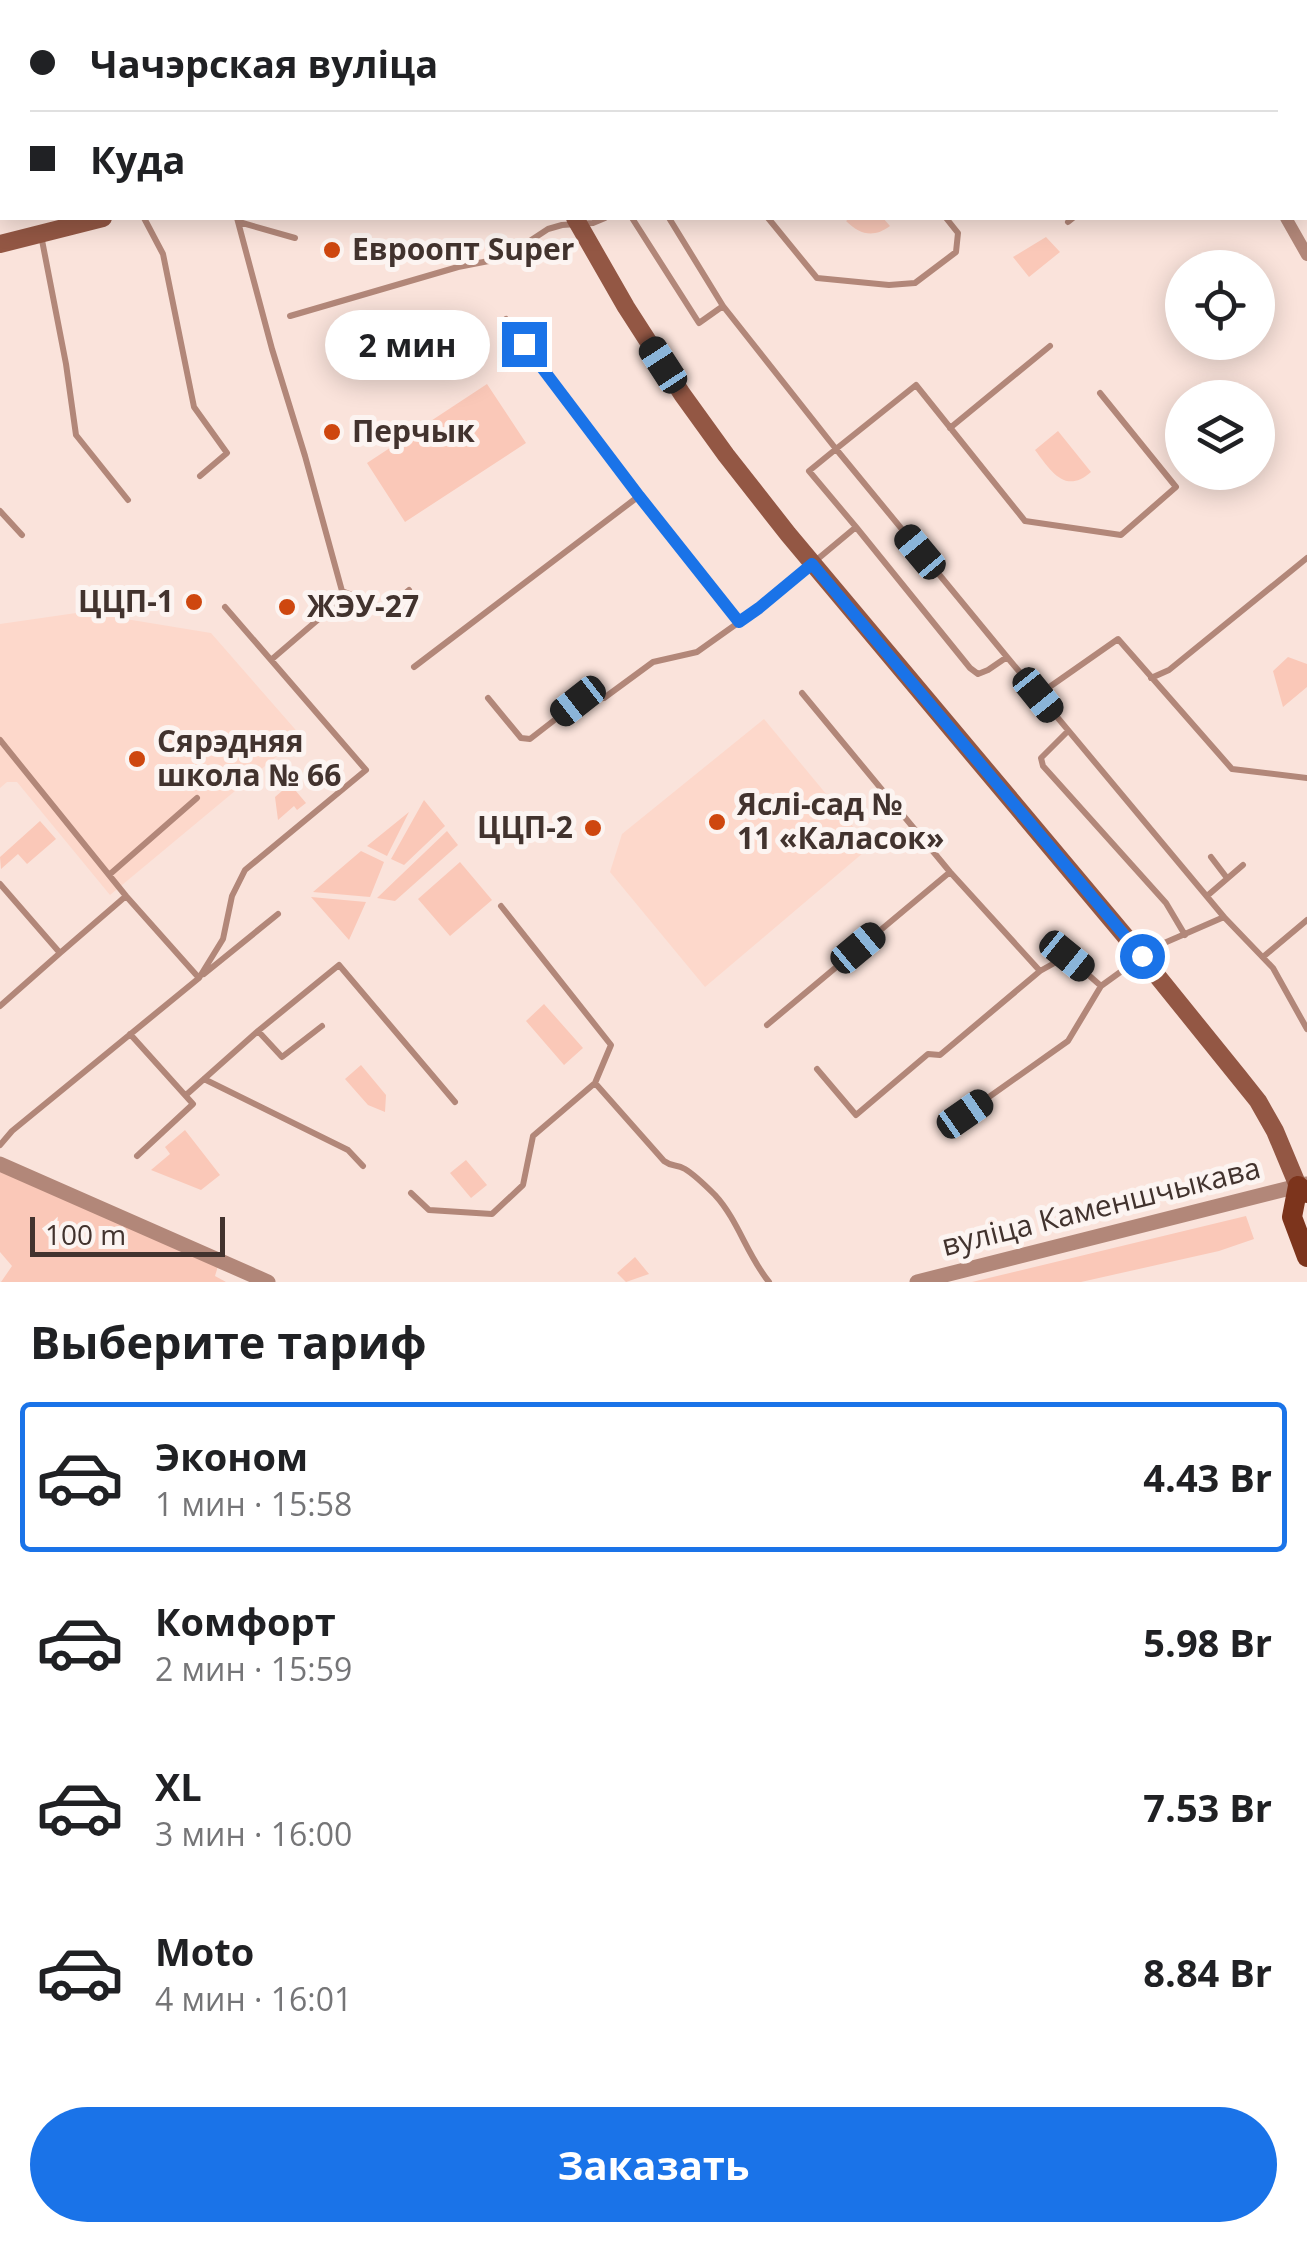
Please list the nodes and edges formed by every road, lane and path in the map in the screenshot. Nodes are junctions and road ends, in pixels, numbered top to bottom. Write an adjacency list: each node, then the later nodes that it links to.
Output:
1 (95, 220): 11 (main road)
2 (145, 220): 22 (lane)
3 (238, 220): 12 (lane); 31 (lane)
4 (601, 220): 10 (lane)
5 (633, 220): 15 (lane)
6 (670, 220): 15 (lane)
7 (770, 220): 8 (lane)
8 (948, 220)
9 (1287, 220): 14 (street)
10 (576, 221): 16 (lane); 29 (main road)
11 (40, 234): 13 (main road); 24 (lane)
12 (295, 238)
13 (0, 244)
14 (1307, 255)
15 (722, 306): 21 (lane)
16 (290, 316)
17 (506, 320): 23 (lane)
18 (1050, 346): 20 (lane)
19 (1100, 393): 20 (lane)
20 (950, 428): 21 (lane)
21 (836, 449): 26 (lane); 34 (lane)
22 (200, 476)
23 (639, 496): 33 (lane); 36 (lane)
24 (128, 500)
25 (0, 510): 27 (lane)
26 (856, 527): 29 (lane); 34 (lane)
27 (22, 535)
28 (1307, 558): 37 (lane)
29 (812, 564): 33 (lane); 59 (main road)
30 (409, 590): 31 (lane)
31 (342, 591): 35 (lane)
32 (225, 607): 35 (lane)
33 (739, 622): 40 (lane)
34 (1007, 657): 39 (lane)
35 (271, 660): 62 (lane)
36 (414, 667)
37 (1151, 678): 39 (lane); 43 (lane)
38 (802, 693): 47 (lane)
39 (1038, 695): 41 (lane)
40 (488, 698)
41 (1068, 732): 52 (lane); 57 (lane)
42 (0, 740): 48 (lane)
43 (1307, 778)
44 (198, 798): 48 (lane)
45 (1211, 857): 49 (lane)
46 (1243, 865): 49 (lane)
47 (950, 872): 61 (lane); 65 (lane)
48 (110, 875): 51 (lane)
49 (1227, 878): 52 (lane)
50 (0, 884): 58 (lane)
51 (126, 896): 58 (lane); 62 (lane)
52 (1207, 896): 55 (lane)
53 (500, 906): 72 (lane)
54 (278, 914): 62 (lane)
55 (1224, 917): 57 (lane); 60 (lane)
56 (1305, 925): 60 (lane)
57 (1185, 934): 59 (lane)
58 (60, 954): 64 (lane)
59 (1142, 956): 63 (lane); 80 (main road)
60 (1264, 957): 67 (lane)
61 (1040, 971): 63 (lane); 70 (lane)
62 (199, 978): 69 (lane)
63 (1102, 986): 75 (lane)
64 (0, 1006)
65 (767, 1025)
66 (322, 1026): 68 (lane)
67 (1307, 1029)
68 (258, 1032): 71 (lane); 74 (lane)
69 (130, 1034): 73 (lane); 76 (lane)
70 (817, 1070)
71 (204, 1080): 73 (lane); 79 (lane)
72 (594, 1084): 81 (lane); 84 (lane)
73 (186, 1095): 77 (lane)
74 (456, 1102)
75 (965, 1114)
76 (0, 1145)
77 (136, 1156)
78 (0, 1164): 83 (street)
79 (363, 1166)
80 (1304, 1187): 82 (main road); 85 (street, вуліца Каменшчыкава)
81 (411, 1193)
82 (1307, 1258)
83 (268, 1282)
84 (769, 1282)
85 (917, 1282)

